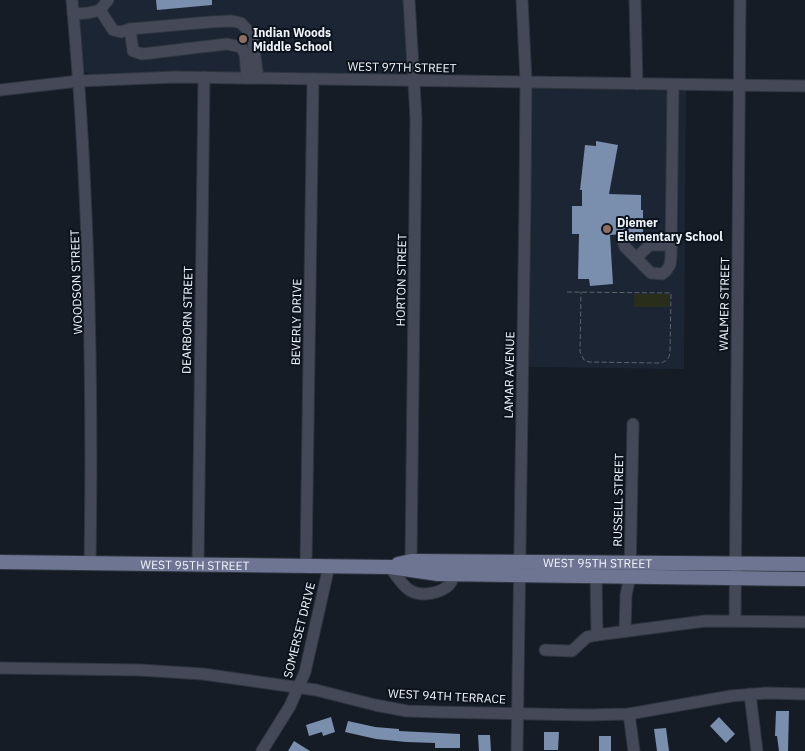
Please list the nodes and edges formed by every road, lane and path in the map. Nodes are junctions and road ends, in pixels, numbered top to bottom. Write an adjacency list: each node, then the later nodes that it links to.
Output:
1 (72, 0): 8 (street, WOODSON STREET)
2 (108, 0): 7 (street)
3 (409, 0): 15 (street, HORTON STREET)
4 (522, 0): 17 (street, LAMAR AVENUE)
5 (635, 0): 18 (street)
6 (740, 0): 20 (street, WALMER STREET)
7 (100, 10): 8 (street); 10 (street)
8 (74, 14): 16 (street, WOODSON STREET)
9 (238, 23): 10 (street); 11 (street); 13 (street)
10 (130, 29): 11 (street)
11 (236, 46): 13 (street)
12 (204, 77): 13 (street, WEST 97TH STREET); 16 (street, WEST 97TH STREET); 33 (street, DEARBORN STREET)
13 (253, 78): 14 (street, WEST 97TH STREET)
14 (313, 79): 15 (street, WEST 97TH STREET); 36 (street, BEVERLY DRIVE)
15 (414, 80): 17 (street, WEST 97TH STREET); 29 (street, HORTON STREET)
16 (79, 81): 22 (street, WEST 97TH STREET); 32 (street, WOODSON STREET)
17 (526, 82): 18 (street, WEST 97TH STREET); 30 (street, LAMAR AVENUE)
18 (636, 84): 19 (street, WEST 97TH STREET)
19 (673, 84): 20 (street, WEST 97TH STREET); 24 (street)
20 (741, 85): 21 (street, WEST 97TH STREET); 34 (street, WALMER STREET)
21 (805, 86)
22 (0, 90)
23 (623, 241): 25 (street)
24 (671, 244): 25 (street); 25 (street)
25 (636, 258)
26 (567, 292): 27 (path)
27 (581, 292): 27 (path)
28 (633, 424): 39 (street, RUSSELL STREET)
29 (411, 560): 30 (main road, WEST 95TH STREET); 38 (main road, WEST 95TH STREET)
30 (520, 561): 39 (main road, WEST 95TH STREET); 41 (street, LAMAR AVENUE)
31 (0, 562): 32 (main road, WEST 95TH STREET)
32 (90, 563): 33 (main road, WEST 95TH STREET)
33 (198, 564): 36 (main road, WEST 95TH STREET)
34 (735, 564): 35 (main road, WEST 95TH STREET); 39 (main road, WEST 95TH STREET); 43 (street, WALMER STREET)
35 (805, 564)
36 (306, 565): 37 (main road, WEST 95TH STREET)
37 (329, 566): 38 (main road, WEST 95TH STREET); 51 (street, SOMERSET DRIVE)
38 (390, 567): 40 (main road, WEST 95TH STREET); 40 (street)
39 (630, 569): 42 (main road, WEST 95TH STREET); 43 (main road, WEST 95TH STREET); 47 (street, RUSSELL STREET)
40 (455, 574): 41 (main road, WEST 95TH STREET)
41 (520, 575): 42 (main road, WEST 95TH STREET); 54 (street, LAMAR AVENUE)
42 (596, 576): 48 (street)
43 (735, 578): 44 (main road, WEST 95TH STREET); 45 (street, WALMER STREET)
44 (805, 578)
45 (735, 621): 46 (street); 47 (street)
46 (805, 622)
47 (625, 631): 48 (street)
48 (597, 635): 49 (street)
49 (545, 650)
50 (0, 668): 51 (street, WEST 94TH TERRACE)
51 (299, 687): 54 (street, WEST 94TH TERRACE); 56 (street, SOMERSET DRIVE)
52 (750, 694): 53 (street, WEST 94TH TERRACE); 55 (street, WEST 94TH TERRACE); 59 (street)
53 (805, 694)
54 (518, 714): 55 (street, WEST 94TH TERRACE); 57 (street, LAMAR AVENUE)
55 (629, 714): 58 (street)
56 (262, 751)
57 (517, 751)
58 (634, 751)
59 (756, 751)

